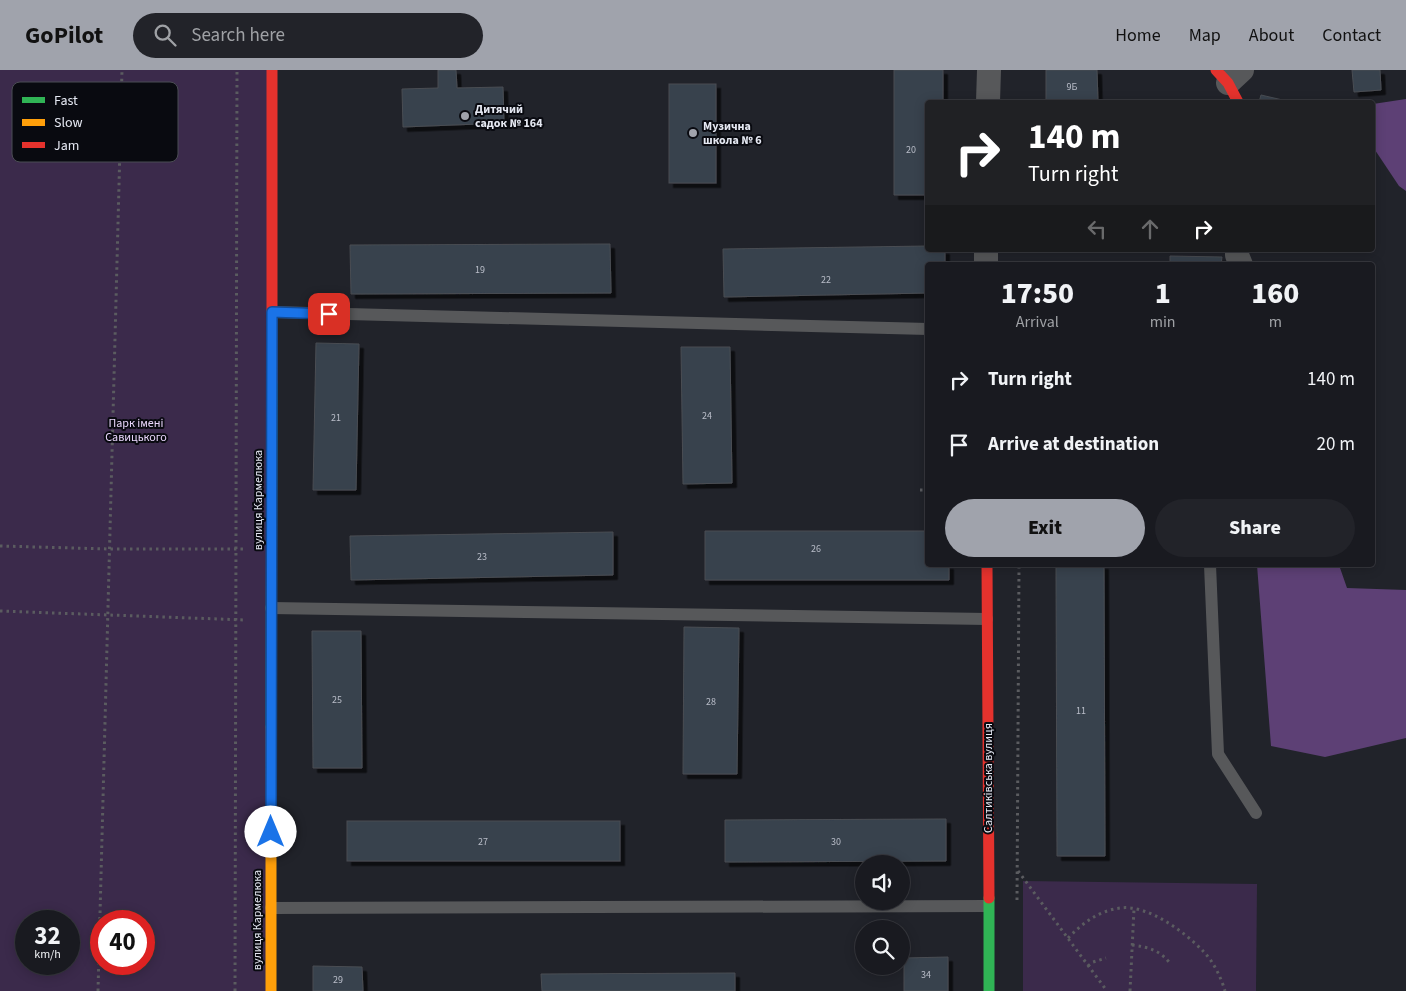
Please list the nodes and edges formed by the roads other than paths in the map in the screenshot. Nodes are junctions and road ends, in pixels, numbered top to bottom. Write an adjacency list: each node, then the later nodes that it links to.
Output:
1 (272, 70): 4 (street, вулиця Кармелюка)
2 (989, 70): 3 (street)
3 (988, 100)
4 (272, 312): 5 (lane); 8 (street, вулиця Кармелюка)
5 (925, 329)
6 (987, 567): 9 (street, Салтиківська вулиця)
7 (1210, 567): 10 (lane)
8 (271, 608): 9 (lane); 12 (street, вулиця Кармелюка)
9 (987, 619): 11 (street, Салтиківська вулиця)
10 (1256, 813)
11 (988, 906): 12 (lane); 14 (street, Салтиківська вулиця)
12 (271, 908): 13 (street, вулиця Кармелюка)
13 (271, 991)
14 (989, 991)

